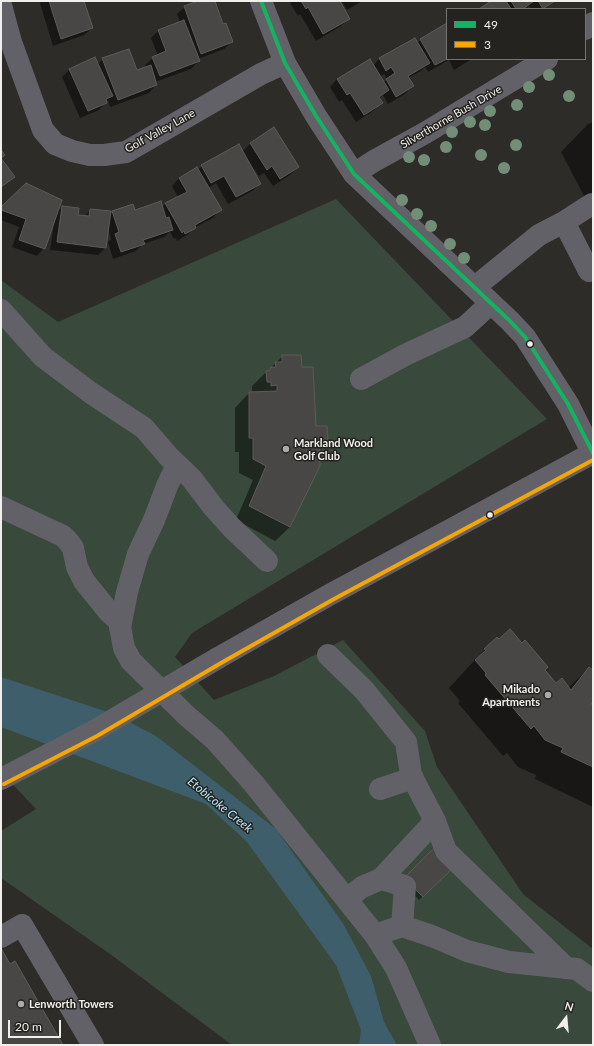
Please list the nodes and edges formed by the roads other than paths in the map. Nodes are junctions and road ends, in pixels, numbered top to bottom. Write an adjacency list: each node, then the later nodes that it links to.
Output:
1 (261, 1): 4 (street)
2 (1, 5): 4 (street, Golf Valley Lane)
3 (545, 60): 5 (street, Silverthorne Bush Drive)
4 (285, 63): 5 (street)
5 (354, 174): 9 (street)
6 (593, 206): 7 (street)
7 (564, 222): 8 (street); 9 (street)
8 (593, 269)
9 (474, 287): 10 (street)
10 (491, 303): 12 (street); 13 (street)
11 (1, 310): 14 (street)
12 (361, 379)
13 (593, 453): 20 (main road, bridge)
14 (177, 465): 16 (street); 17 (street)
15 (1, 507): 17 (street)
16 (267, 561)
17 (120, 628): 24 (street)
18 (328, 654): 19 (street)
19 (413, 778): 21 (street); 22 (street)
20 (1, 779)
21 (380, 789)
22 (434, 821): 23 (street); 28 (street)
23 (382, 879): 24 (street); 25 (street)
24 (347, 899): 26 (street)
25 (402, 926): 26 (street); 28 (street)
26 (375, 936): 31 (street)
27 (1, 937): 30 (street)
28 (566, 968): 29 (street)
29 (593, 981)
30 (93, 1045)
31 (430, 1045)

